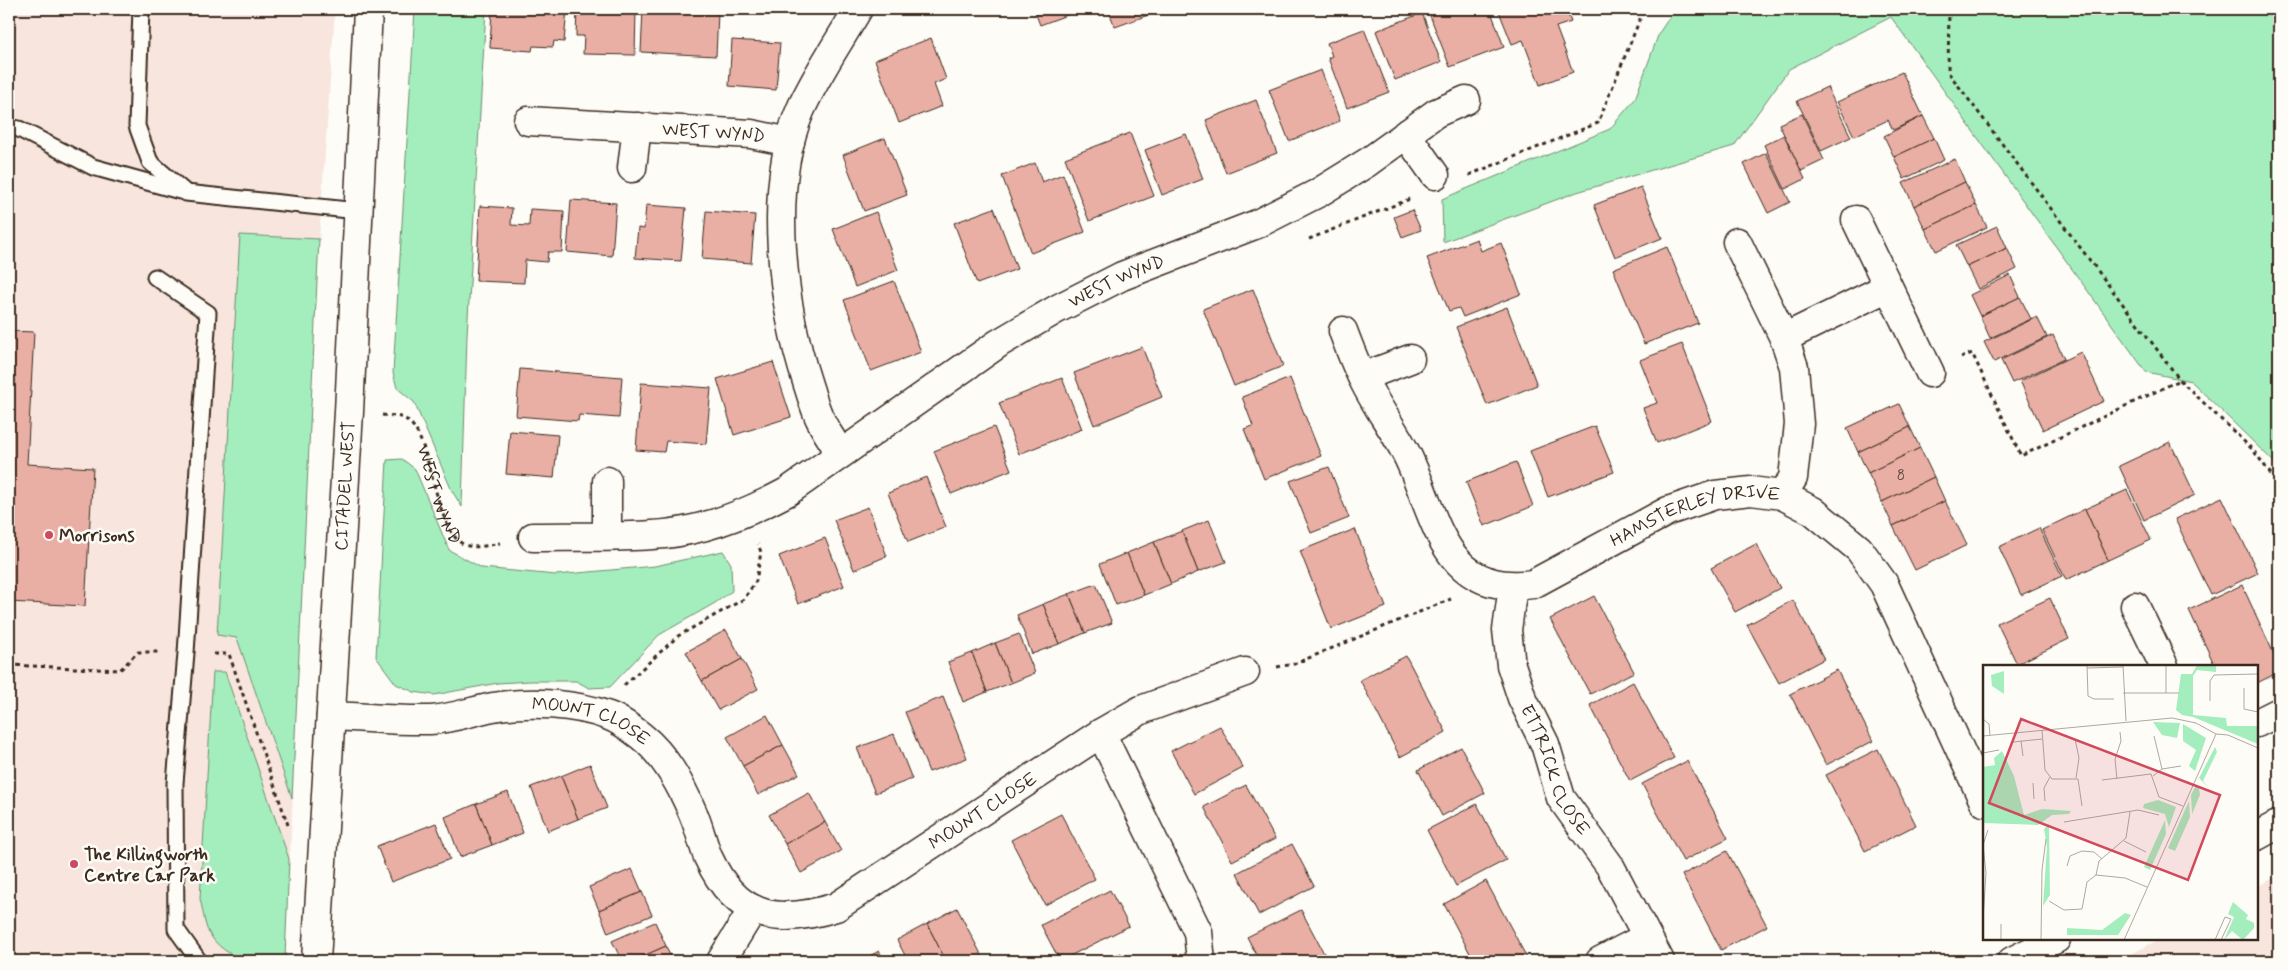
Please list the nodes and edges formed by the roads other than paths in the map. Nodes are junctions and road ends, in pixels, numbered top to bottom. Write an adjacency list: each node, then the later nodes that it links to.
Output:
1 (141, 9): 12 (lane)
2 (368, 9): 13 (street, CITADEL WEST)
3 (858, 9): 9 (street, WEST WYND)
4 (1466, 100): 8 (street, WEST WYND)
5 (528, 121): 7 (street, WEST WYND)
6 (9, 127): 12 (lane)
7 (637, 127): 9 (street, WEST WYND); 10 (street, WEST WYND)
8 (1406, 134): 11 (street); 23 (street, WEST WYND)
9 (790, 142): 23 (street, WEST WYND)
10 (632, 168)
11 (1448, 177)
12 (186, 193): 13 (lane)
13 (358, 211): 33 (street, CITADEL WEST)
14 (1856, 220): 17 (street)
15 (1737, 242): 19 (street)
16 (155, 277): 42 (lane)
17 (1888, 287): 19 (street); 21 (street)
18 (1343, 331): 22 (street)
19 (1784, 338): 25 (street)
20 (1410, 358): 22 (street)
21 (1930, 373)
22 (1362, 377): 28 (street)
23 (840, 453): 27 (street, WEST WYND)
24 (607, 481): 27 (street)
25 (1782, 495): 28 (street, HAMSTERLEY DRIVE); 36 (street, HAMSTERLEY DRIVE)
26 (533, 536): 27 (street, WEST WYND)
27 (607, 536)
28 (1502, 584): 40 (street, ETTRICK CLOSE)
29 (2134, 606): 30 (street)
30 (2164, 665)
31 (1245, 672): 35 (street, MOUNT CLOSE)
32 (2279, 712): 34 (street)
33 (331, 716): 39 (street, MOUNT CLOSE); 43 (street, CITADEL WEST)
34 (2258, 722)
35 (1100, 733): 39 (street, MOUNT CLOSE); 45 (street)
36 (1983, 800)
37 (2279, 824): 38 (street)
38 (2258, 835)
39 (753, 909): 44 (street)
40 (1647, 937): 46 (street); 47 (street, ETTRICK CLOSE)
41 (2049, 940): 48 (street)
42 (199, 961)
43 (316, 961)
44 (721, 961)
45 (1201, 961)
46 (1600, 961)
47 (1660, 961)
48 (2012, 961)

